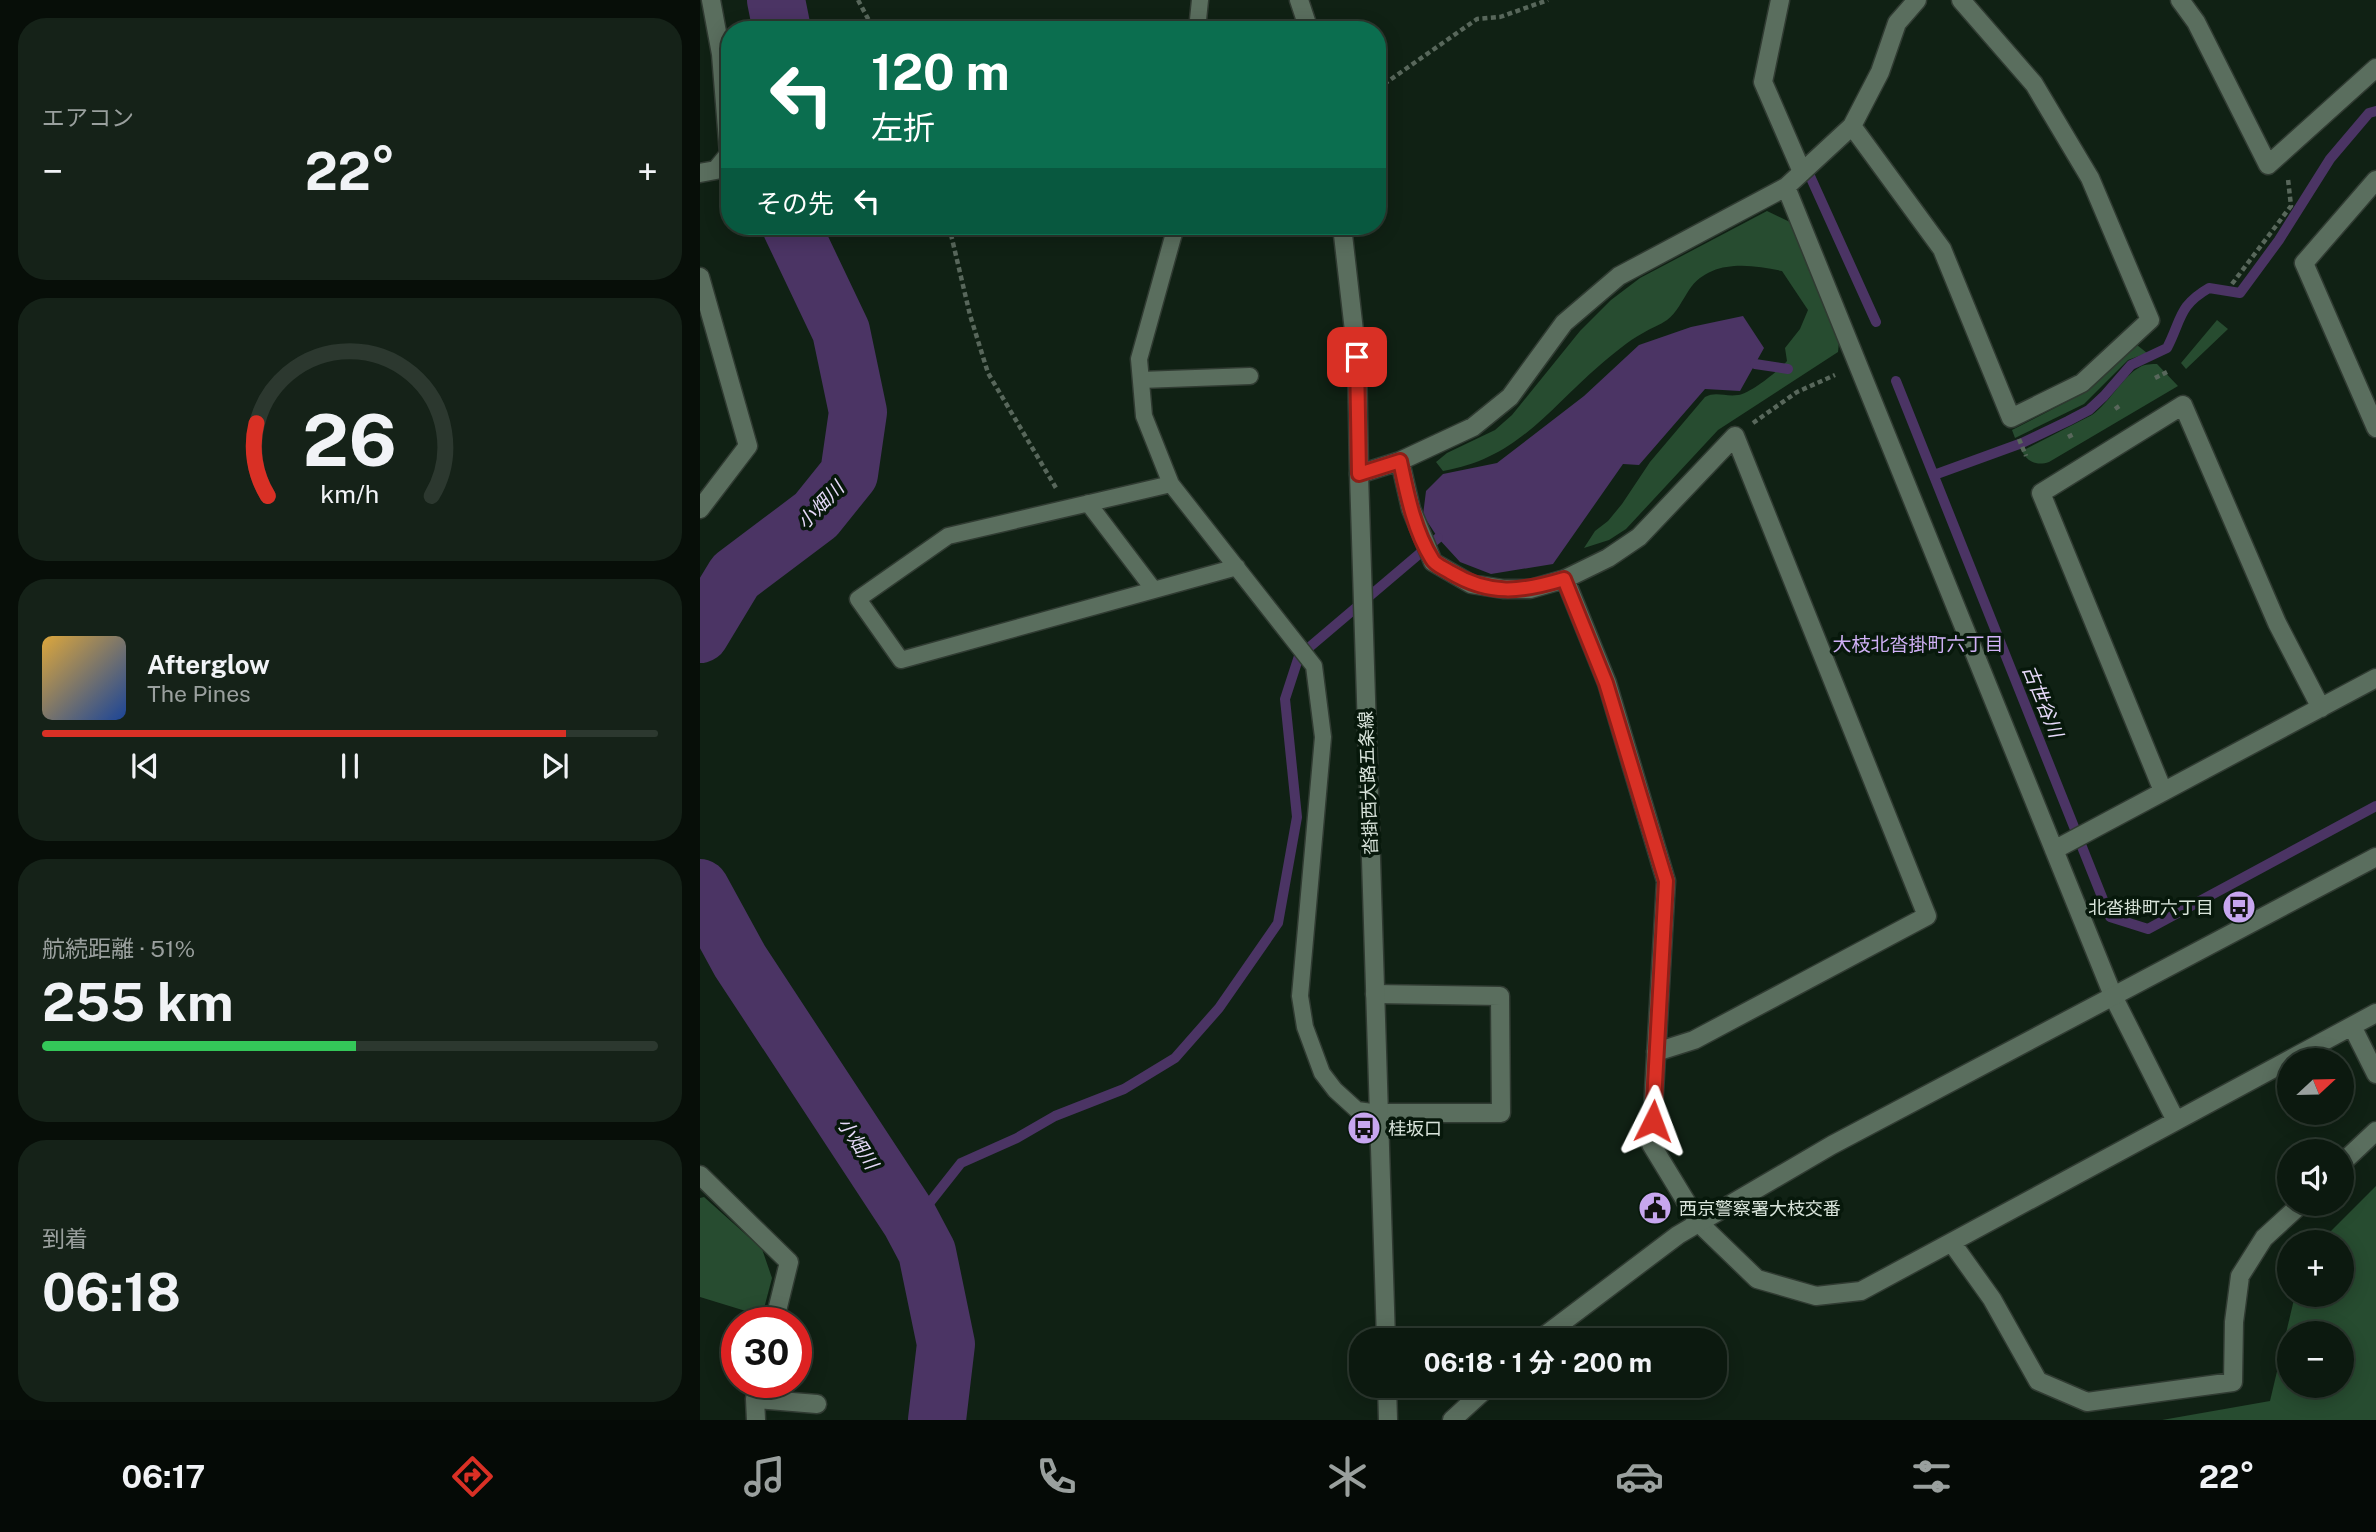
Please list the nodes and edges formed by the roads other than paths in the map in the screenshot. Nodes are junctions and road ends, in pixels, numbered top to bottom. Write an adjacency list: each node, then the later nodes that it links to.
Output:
1 (711, 0): 10 (street)
2 (1200, 0): 8 (lane)
3 (1298, 0): 9 (street)
4 (1780, 0): 14 (street)
5 (1917, 0): 12 (street)
6 (1961, 0): 12 (street)
7 (2180, 0): 11 (street)
8 (1198, 21)
9 (1306, 21)
10 (721, 54)
11 (2376, 68)
12 (1852, 126): 14 (street)
13 (721, 164): 15 (street)
14 (1802, 172): 17 (street)
15 (700, 173)
16 (2376, 180): 23 (street)
17 (1786, 187): 24 (street); 35 (street)
18 (1173, 235): 22 (lane)
19 (1343, 235): 25 (street, 沓掛西大路五条線)
20 (700, 277): 28 (street)
21 (1250, 376): 22 (lane)
22 (1141, 380): 26 (lane)
23 (2376, 428)
24 (1400, 461): 25 (street); 30 (street)
25 (1359, 474): 37 (street, 沓掛西大路五条線)
26 (1171, 484): 27 (lane); 29 (lane)
27 (1088, 503): 31 (lane); 31 (lane)
28 (700, 509)
29 (1237, 567): 31 (lane); 43 (lane)
30 (1564, 579): 41 (street); 41 (street)
31 (1154, 590)
32 (2376, 678): 33 (street)
33 (2321, 708): 34 (street); 34 (street)
34 (2163, 791): 35 (street)
35 (2062, 846): 38 (street)
36 (2376, 857): 38 (street)
37 (1375, 994): 43 (street, 沓掛西大路五条線); 43 (street)
38 (2114, 998): 44 (street); 49 (street)
39 (2376, 1013): 40 (street)
40 (2352, 1026): 42 (street); 44 (street)
41 (1656, 1052): 49 (street)
42 (2376, 1074)
43 (1380, 1113): 52 (street, 沓掛西大路五条線)
44 (2176, 1121): 50 (street)
45 (2376, 1131): 46 (street)
46 (2354, 1152)
47 (700, 1175): 51 (street)
48 (2288, 1216): 50 (street)
49 (1699, 1223): 50 (street); 53 (street)
50 (1952, 1243)
51 (778, 1307)
52 (1386, 1328)
53 (1555, 1328)
54 (757, 1398): 59 (street)
55 (789, 1398): 58 (street)
56 (1387, 1398): 60 (street)
57 (1476, 1398): 61 (street)
58 (817, 1404)
59 (756, 1420)
60 (1388, 1420)
61 (1452, 1420)

